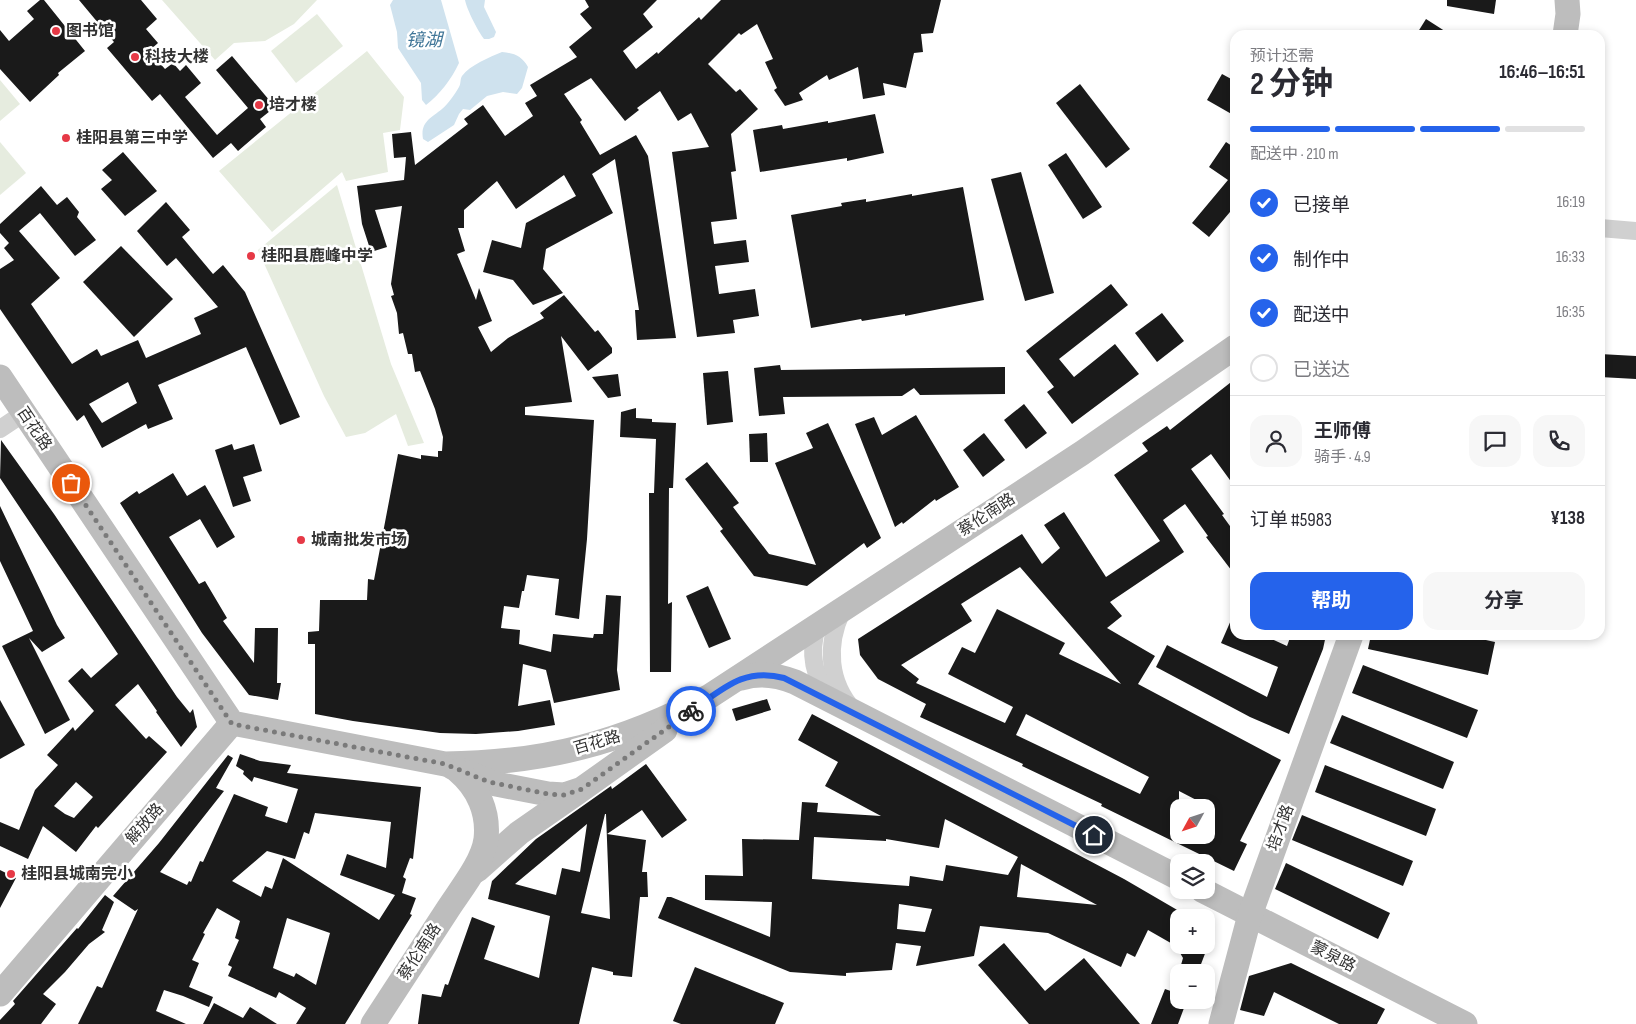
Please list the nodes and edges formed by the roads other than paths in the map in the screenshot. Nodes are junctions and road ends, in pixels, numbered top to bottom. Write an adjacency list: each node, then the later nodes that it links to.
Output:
1 (1567, 0): 2 (main road)
2 (1566, 30)
3 (1605, 228): 4 (street)
4 (1636, 231)
5 (1230, 350): 9 (main road, 蔡伦南路)
6 (0, 377): 7 (main road, 百花路)
7 (24, 413): 8 (street); 14 (main road, 百花路)
8 (0, 429)
9 (842, 610): 10 (main road, 蔡伦南路); 13 (street)
10 (817, 627): 12 (main road, 蔡伦南路); 13 (street)
11 (1349, 640): 20 (main road, 培才路)
12 (736, 680): 13 (main road); 15 (main road, 百花路); 16 (main road, 百花路)
13 (846, 708): 17 (main road)
14 (232, 724): 15 (main road, 百花路); 21 (main road, 解放路)
15 (445, 764): 16 (main road, 百花路); 18 (main road, 蔡伦南路)
16 (582, 789): 18 (main road, 蔡伦南路)
17 (1170, 873)
18 (466, 880): 22 (main road, 蔡伦南路)
19 (1215, 896): 20 (main road, 蒙泉路)
20 (1250, 914): 23 (main road, 培才路); 24 (main road, 蒙泉路)
21 (0, 994)
22 (373, 1024)
23 (1221, 1024)
24 (1465, 1024)

